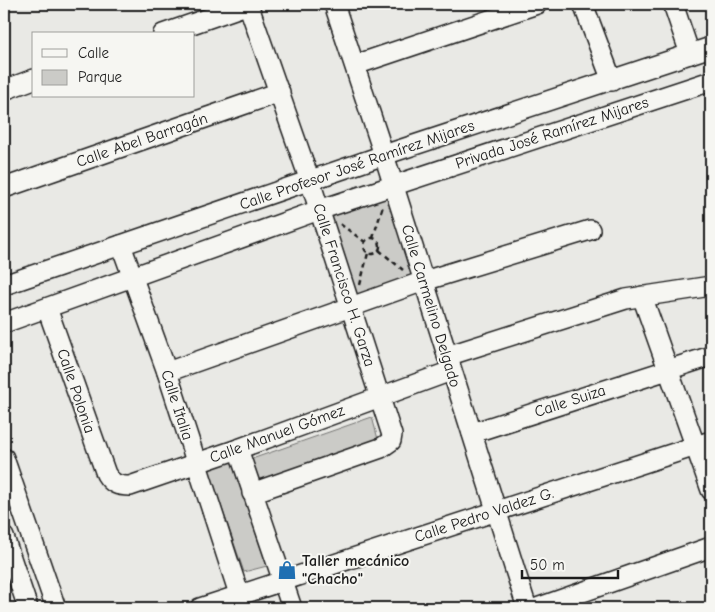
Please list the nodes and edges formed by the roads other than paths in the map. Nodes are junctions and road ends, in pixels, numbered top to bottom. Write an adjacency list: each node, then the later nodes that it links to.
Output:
1 (248, 4): 6 (street); 14 (street, Calle Francisco H. Garza)
2 (334, 4): 9 (street, Calle Carmelino Delgado)
3 (537, 4): 9 (street)
4 (583, 4): 12 (street)
5 (673, 4): 8 (street)
6 (169, 32)
7 (711, 47): 8 (street, Calle Profesor José Ramírez Mijares)
8 (690, 54): 12 (street, Calle Profesor José Ramírez Mijares)
9 (355, 64): 15 (street, Calle Carmelino Delgado)
10 (32, 80): 13 (street)
11 (711, 80): 17 (street, Privada José Ramírez Mijares)
12 (612, 81): 15 (street, Calle Profesor José Ramírez Mijares)
13 (4, 90)
14 (280, 92): 16 (street, Calle Francisco H. Garza); 18 (street, Calle Abel Barragán)
15 (384, 156): 16 (street, Calle Profesor José Ramírez Mijares); 17 (street, Calle Carmelino Delgado)
16 (310, 181): 19 (street, Calle Francisco H. Garza); 21 (street, Calle Profesor José Ramírez Mijares)
17 (393, 184): 19 (street, Calle Profesor José Ramírez Mijares); 22 (street, Calle Carmelino Delgado)
18 (4, 188)
19 (319, 210): 23 (street, Calle Profesor José Ramírez Mijares); 27 (street, Calle Francisco H. Garza)
20 (590, 230): 22 (street)
21 (120, 245): 23 (street, Calle Italia); 24 (street, Calle Profesor José Ramírez Mijares)
22 (416, 277): 27 (street); 31 (street, Calle Carmelino Delgado)
23 (132, 278): 28 (street, Calle Profesor José Ramírez Mijares); 33 (street, Calle Italia)
24 (4, 285)
25 (711, 286): 26 (street, Calle Manuel Gómez)
26 (642, 296): 31 (street, Calle Manuel Gómez); 32 (street)
27 (355, 298): 33 (street); 34 (street, Calle Francisco H. Garza)
28 (47, 308): 29 (street, Calle Profesor José Ramírez Mijares); 40 (street, Calle Polonia)
29 (4, 323)
30 (711, 356): 32 (street, Calle Suiza)
31 (449, 363): 34 (street, Calle Manuel Gómez); 35 (street, Calle Carmelino Delgado)
32 (668, 370): 35 (street, Calle Suiza); 36 (street)
33 (167, 372): 39 (street, Calle Italia)
34 (381, 396): 37 (street, Calle Manuel Gómez); 42 (street, Calle Francisco H. Garza)
35 (472, 432): 43 (street, Calle Carmelino Delgado)
36 (704, 443): 41 (street); 43 (street, Calle Pedro Valdez G.)
37 (238, 450): 39 (street, Calle Manuel Gómez); 42 (street)
38 (4, 458): 46 (street)
39 (196, 464): 40 (street, Calle Manuel Gómez); 49 (street, Calle Italia)
40 (106, 474)
41 (711, 490)
42 (252, 493): 48 (street)
43 (498, 511): 48 (street, Calle Pedro Valdez G.); 54 (street, Calle Carmelino Delgado)
44 (4, 537): 47 (street)
45 (711, 546): 55 (street)
46 (44, 574): 47 (street); 51 (street)
47 (19, 581): 50 (street)
48 (283, 581): 49 (street, Calle Pedro Valdez G.); 53 (street)
49 (239, 594): 52 (street, Calle Pedro Valdez G.)
50 (28, 608)
51 (56, 608)
52 (200, 608)
53 (292, 608)
54 (527, 608)
55 (537, 608)

